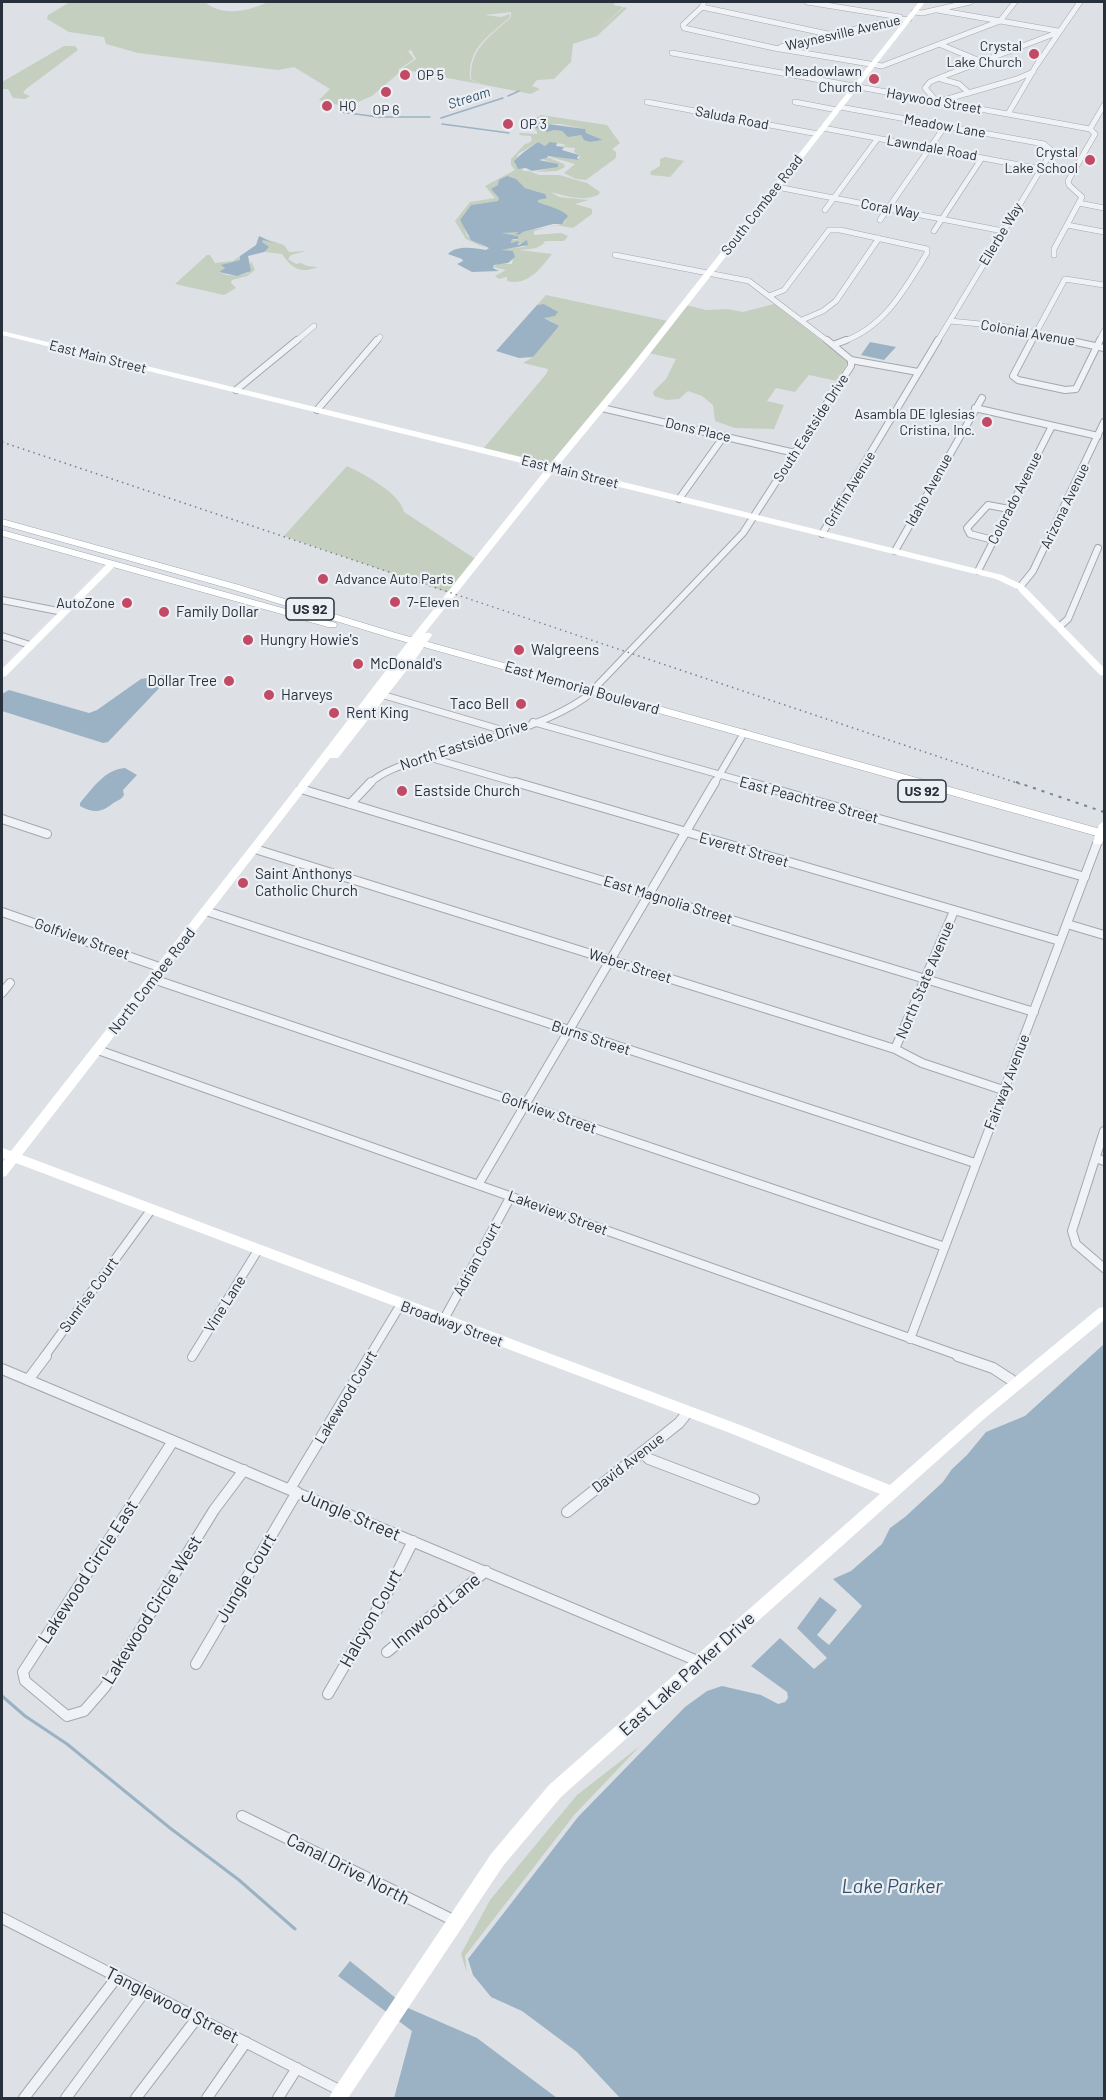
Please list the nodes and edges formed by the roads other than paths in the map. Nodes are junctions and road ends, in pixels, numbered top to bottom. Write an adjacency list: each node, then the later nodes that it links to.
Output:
1 (807, 2): 8 (street)
2 (922, 2): 8 (main road, South Combee Road)
3 (970, 2): 7 (street, Waynesville Avenue)
4 (1016, 2): 9 (street)
5 (1080, 2): 10 (street)
6 (703, 4): 11 (street); 13 (street)
7 (936, 10): 8 (street, Waynesville Avenue); 9 (street)
8 (911, 15): 11 (street, Waynesville Avenue); 16 (main road, South Combee Road)
9 (997, 22): 10 (street); 12 (street)
10 (1059, 32): 15 (street); 17 (street)
11 (832, 35): 13 (street, Waynesville Avenue)
12 (939, 44): 15 (street); 16 (street)
13 (778, 48): 16 (street)
14 (672, 53): 19 (street, Haywood Street)
15 (980, 62): 18 (street)
16 (873, 65): 19 (main road, South Combee Road)
17 (1033, 72): 20 (street); 26 (street)
18 (940, 78): 20 (street); 23 (street)
19 (855, 87): 23 (street, Haywood Street); 25 (main road, South Combee Road)
20 (969, 93): 23 (street)
21 (647, 102): 29 (street, Saluda Road)
22 (795, 102): 25 (street, Meadow Lane)
23 (937, 102): 26 (street, Haywood Street)
24 (1104, 105): 28 (street)
25 (838, 108): 27 (street, Meadow Lane); 29 (main road, South Combee Road)
26 (1008, 114): 28 (street, Haywood Street)
27 (945, 126): 31 (street, Meadow Lane); 32 (street)
28 (1090, 129): 37 (street)
29 (820, 131): 30 (street, Lawndale Road); 35 (main road, South Combee Road)
30 (879, 138): 32 (street, Lawndale Road); 36 (street)
31 (1050, 147): 34 (street, Ellerbe Way)
32 (930, 148): 33 (street, Lawndale Road); 38 (street)
33 (982, 158): 34 (street, Lawndale Road); 41 (street)
34 (1041, 169): 45 (street, Ellerbe Way)
35 (777, 187): 36 (street, Coral Way); 50 (main road, South Combee Road)
36 (835, 198): 38 (street, Coral Way); 40 (street)
37 (1079, 203): 39 (street); 43 (street)
38 (888, 208): 41 (street, Coral Way); 42 (street)
39 (1104, 208)
40 (825, 210)
41 (942, 219): 44 (street); 45 (street, Coral Way)
42 (880, 220)
43 (1067, 225): 46 (street); 49 (street)
44 (934, 231)
45 (1003, 231): 54 (street, Ellerbe Way)
46 (1104, 232)
47 (879, 238): 52 (street); 53 (street); 60 (street)
48 (615, 255): 50 (street, South Eastside Drive)
49 (1054, 255)
50 (709, 272): 52 (street, South Eastside Drive); 67 (main road, South Combee Road)
51 (1104, 285): 58 (street)
52 (770, 296): 53 (street, South Eastside Drive)
53 (802, 320): 60 (street, South Eastside Drive)
54 (950, 321): 58 (street, Colonial Avenue); 64 (street, Griffin Avenue)
55 (314, 326): 65 (street)
56 (1104, 331): 61 (street)
57 (2, 333): 65 (main road, East Main Street)
58 (1034, 333): 61 (street, Colonial Avenue); 61 (street)
59 (380, 337): 69 (street)
60 (833, 345): 63 (street, South Eastside Drive)
61 (1097, 346): 62 (street, Colonial Avenue)
62 (1104, 348)
63 (851, 360): 64 (street); 74 (street, South Eastside Drive)
64 (918, 372): 81 (street, Griffin Avenue)
65 (236, 390): 69 (main road, East Main Street)
66 (982, 398): 68 (street, Idaho Avenue)
67 (602, 408): 72 (street, Dons Place); 75 (main road, South Combee Road)
68 (975, 408): 71 (street); 85 (street, Idaho Avenue)
69 (317, 410): 75 (main road, East Main Street)
70 (1104, 422): 73 (street, Arizona Avenue)
71 (1052, 426): 73 (street); 77 (street, Colorado Avenue)
72 (724, 436): 74 (street, Dons Place); 76 (street)
73 (1098, 436): 89 (street, Arizona Avenue)
74 (795, 453): 78 (street, South Eastside Drive)
75 (555, 468): 76 (main road, East Main Street); 97 (main road, North Combee Road)
76 (679, 498): 78 (main road, East Main Street)
77 (1009, 509): 82 (street, Colorado Avenue); 82 (street)
78 (755, 517): 81 (main road, East Main Street); 100 (street, North Eastside Drive)
79 (2, 522): 83 (main road, US 92)
80 (2, 533): 86 (main road, US 92)
81 (822, 534): 85 (main road, East Main Street)
82 (993, 540): 88 (street, Colorado Avenue)
83 (83, 544): 86 (main road); 87 (main road, US 92)
84 (1098, 548): 94 (street)
85 (895, 551): 88 (main road, East Main Street)
86 (112, 564): 87 (main road); 90 (main road, US 92); 93 (main road)
87 (172, 569): 92 (main road, US 92)
88 (978, 571): 89 (main road, East Main Street)
89 (1020, 587): 94 (main road, East Main Street)
90 (214, 592): 92 (main road); 97 (main road, US 92)
91 (2, 600): 93 (street)
92 (280, 600): 97 (main road, US 92)
93 (63, 612): 96 (main road)
94 (1059, 627): 98 (main road, East Main Street)
95 (2, 636): 96 (street)
96 (30, 645): 99 (main road)
97 (415, 645): 100 (main road, East Memorial Boulevard / US 92); 101 (main road, North Combee Road); 107 (main road, North Combee Road)
98 (1102, 668)
99 (2, 674)
100 (589, 694): 102 (street, North Eastside Drive); 104 (main road, East Memorial Boulevard / US 92); 104 (main road, East Memorial Boulevard / US 92)
101 (382, 695): 103 (street); 107 (main road, North Combee Road)
102 (533, 722): 103 (street, North Eastside Drive); 106 (street, East Peachtree Street)
103 (505, 731): 105 (street, North Eastside Drive)
104 (742, 737): 106 (street); 112 (main road, US 92)
105 (428, 758): 108 (street, North Eastside Drive); 110 (street, Everett Street)
106 (719, 775): 110 (street); 114 (street, East Peachtree Street)
107 (301, 789): 108 (street, East Magnolia Street); 113 (main road, North Combee Road)
108 (350, 804): 115 (street, East Magnolia Street)
109 (2, 819): 111 (street)
110 (685, 833): 115 (street); 117 (street, Everett Street)
111 (47, 834)
112 (1102, 835): 114 (street, Fairway Avenue)
113 (255, 849): 116 (main road, North Combee Road); 122 (street, Weber Street)
114 (1085, 877): 119 (street, Fairway Avenue)
115 (648, 895): 122 (street); 124 (street, East Magnolia Street)
116 (206, 911): 123 (main road, North Combee Road); 129 (street, Burns Street)
117 (954, 911): 121 (street, Everett Street); 124 (street, North State Avenue)
118 (2, 912): 123 (street, Golfview Street)
119 (1067, 924): 120 (street); 121 (street, Fairway Avenue)
120 (1104, 935)
121 (1060, 941): 128 (street, Fairway Avenue)
122 (610, 960): 129 (street); 130 (street, Weber Street)
123 (162, 968): 125 (main road, North Combee Road)
124 (924, 978): 128 (street, East Magnolia Street); 130 (street, North State Avenue)
125 (153, 979): 131 (main road, North Combee Road); 133 (street, Golfview Street)
126 (10, 983): 127 (street)
127 (2, 993)
128 (1034, 1012): 132 (street, Fairway Avenue)
129 (569, 1030): 133 (street); 137 (street, Burns Street)
130 (895, 1049): 132 (street, Weber Street)
131 (98, 1050): 135 (main road, North Combee Road); 139 (street, Lakeview Street)
132 (1003, 1090): 137 (street, Fairway Avenue)
133 (524, 1104): 139 (street); 142 (street, Golfview Street)
134 (1104, 1131): 136 (street)
135 (7, 1155): 138 (main road, North Combee Road); 141 (main road, Broadway Street)
136 (1100, 1160): 144 (street)
137 (975, 1163): 142 (street, Fairway Avenue)
138 (2, 1172)
139 (478, 1185): 140 (street, Lakeview Street)
140 (511, 1197): 147 (street, Adrian Court); 148 (street, Lakeview Street)
141 (151, 1210): 143 (main road, Broadway Street); 151 (street, Sunrise Court)
142 (945, 1247): 148 (street, Fairway Avenue)
143 (258, 1250): 145 (main road, Broadway Street); 149 (street, Vine Lane)
144 (1104, 1268)
145 (401, 1304): 147 (main road, Broadway Street); 157 (street, Lakewood Court)
146 (1104, 1312): 152 (main road, East Lake Parker Drive)
147 (443, 1321): 153 (main road, Broadway Street)
148 (910, 1339): 152 (street, Lakeview Street)
149 (192, 1357)
150 (2, 1369): 151 (street, Jungle Street)
151 (28, 1380): 154 (street, Jungle Street)
152 (1016, 1383): 158 (main road, East Lake Parker Drive)
153 (688, 1412): 155 (street, David Avenue); 158 (main road, Broadway Street)
154 (173, 1441): 156 (street, Jungle Street); 167 (street, Lakewood Circle East)
155 (642, 1452): 159 (street); 160 (street, David Avenue)
156 (244, 1470): 157 (street, Jungle Street); 167 (street, Lakewood Circle West)
157 (294, 1491): 161 (street, Jungle Street); 165 (street, Jungle Court)
158 (891, 1492): 164 (main road, East Lake Parker Drive)
159 (754, 1499)
160 (567, 1512)
161 (413, 1541): 162 (street, Jungle Street); 166 (street, Halcyon Court)
162 (486, 1571): 163 (street, Innwood Lane); 164 (street, Jungle Street)
163 (387, 1652)
164 (700, 1662): 170 (main road, East Lake Parker Drive)
165 (196, 1664)
166 (328, 1694)
167 (47, 1699)
168 (242, 1816): 170 (street, Canal Drive North)
169 (2, 1918): 171 (street, Tanglewood Street)
170 (455, 1922): 176 (main road, East Lake Parker Drive)
171 (117, 1977): 172 (street, Tanglewood Street); 177 (street)
172 (145, 1991): 173 (street, Tanglewood Street); 178 (street)
173 (197, 2018): 174 (street, Tanglewood Street); 179 (street)
174 (246, 2042): 175 (street, Tanglewood Street); 180 (street)
175 (297, 2068): 176 (street, Tanglewood Street); 181 (street)
176 (341, 2095)
177 (24, 2098)
178 (66, 2098)
179 (136, 2098)
180 (207, 2098)
181 (278, 2098)

